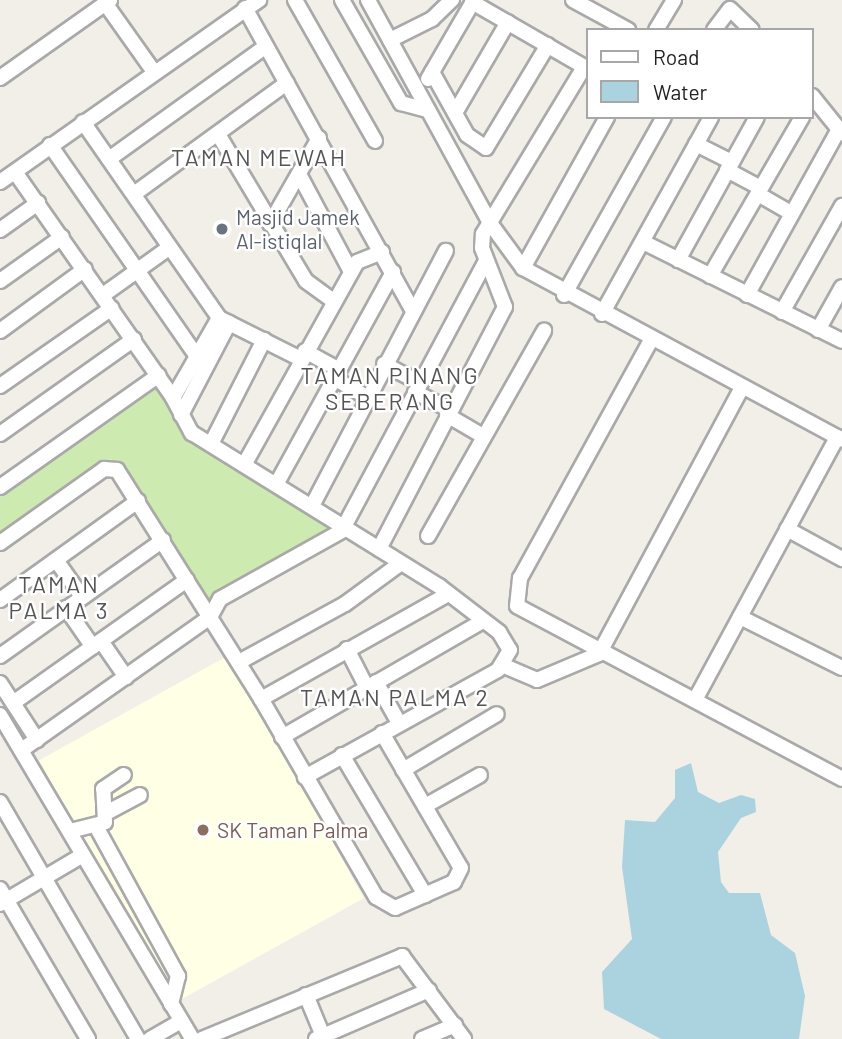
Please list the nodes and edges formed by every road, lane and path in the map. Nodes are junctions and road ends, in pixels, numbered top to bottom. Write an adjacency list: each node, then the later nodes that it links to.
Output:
1 (259, 0): 10 (street)
2 (295, 0): 37 (street)
3 (342, 0): 26 (street)
4 (368, 0): 16 (street)
5 (452, 0): 16 (street)
6 (573, 0): 12 (street)
7 (674, 0): 13 (street)
8 (108, 1): 20 (street); 22 (street)
9 (473, 1): 11 (street); 21 (street)
10 (246, 8): 18 (street); 20 (street)
11 (508, 22): 17 (street); 27 (street)
12 (624, 28)
13 (657, 28)
14 (715, 28): 15 (street)
15 (750, 28)
16 (390, 40): 24 (street)
17 (548, 45): 19 (street); 27 (street)
18 (266, 46): 23 (street); 40 (street)
19 (586, 68): 50 (street)
20 (154, 72): 33 (street)
21 (432, 72): 24 (street); 27 (street)
22 (0, 78)
23 (287, 83): 35 (street); 36 (street)
24 (420, 92): 26 (street)
25 (814, 99): 34 (street)
26 (428, 110): 50 (street)
27 (455, 113)
28 (606, 119): 60 (street)
29 (663, 119): 69 (street)
30 (710, 119): 38 (street)
31 (756, 119): 41 (street)
32 (801, 119): 45 (street)
33 (83, 122): 39 (street); 40 (street)
34 (840, 131): 49 (street)
35 (218, 134): 46 (street); 51 (street)
36 (319, 138): 43 (street); 57 (street)
37 (375, 141)
38 (696, 144): 41 (street); 54 (street)
39 (50, 145): 42 (street); 62 (street)
40 (108, 159): 46 (street)
41 (730, 166): 45 (street); 58 (street)
42 (15, 172): 44 (street); 47 (street)
43 (299, 174): 51 (street); 63 (street)
44 (0, 182)
45 (759, 191): 49 (street); 65 (street)
46 (134, 194): 55 (street)
47 (38, 203): 52 (street); 53 (street)
48 (842, 206): 74 (street)
49 (792, 214): 70 (street)
50 (490, 223): 59 (street); 60 (street)
51 (270, 224): 71 (street)
52 (0, 230)
53 (62, 237): 61 (street); 66 (street)
54 (643, 242): 58 (street); 75 (street)
55 (170, 247): 62 (street); 76 (street)
56 (446, 251): 73 (street)
57 (382, 252): 63 (street); 64 (street)
58 (678, 260): 65 (street)
59 (486, 261): 90 (street); 94 (street)
60 (523, 268): 69 (street)
61 (85, 269): 68 (street); 78 (street)
62 (138, 270): 68 (street); 84 (street)
63 (351, 272): 71 (street)
64 (393, 272): 73 (street); 87 (street)
65 (710, 276): 70 (street)
66 (0, 281)
67 (842, 287): 77 (street)
68 (103, 295): 72 (street)
69 (564, 295): 75 (street)
70 (747, 295): 74 (street)
71 (332, 300): 85 (street)
72 (112, 308): 80 (street); 89 (street)
73 (414, 311): 86 (street)
74 (782, 312): 77 (street)
75 (602, 314): 82 (street)
76 (224, 321): 81 (street); 84 (street); 95 (street)
77 (818, 330): 83 (street)
78 (0, 331)
79 (544, 331): 97 (street)
80 (134, 339): 88 (street); 96 (street)
81 (264, 340): 85 (street); 99 (street)
82 (650, 340): 91 (street); 124 (street)
83 (842, 341)
84 (196, 355): 93 (street)
85 (303, 355): 87 (street); 100 (street)
86 (384, 364): 90 (street); 92 (street)
87 (334, 372): 92 (street); 101 (street)
88 (159, 374): 93 (street); 102 (street)
89 (0, 386)
90 (417, 387): 94 (street); 105 (street)
91 (741, 387): 98 (street); 124 (street)
92 (366, 397): 104 (street)
93 (173, 398): 95 (street)
94 (449, 413): 97 (street); 110 (street)
95 (181, 415): 99 (street)
96 (0, 434)
97 (483, 436): 107 (street)
98 (839, 438): 106 (street)
99 (211, 444): 100 (street)
100 (244, 464): 101 (street)
101 (277, 483): 104 (street)
102 (0, 487)
103 (138, 501): 108 (street); 109 (street); 112 (street)
104 (313, 504): 105 (street)
105 (345, 526): 110 (street); 119 (street)
106 (787, 529): 111 (street); 120 (street)
107 (428, 536)
108 (163, 540): 114 (street); 116 (street)
109 (0, 543)
110 (379, 549): 113 (street)
111 (842, 559)
112 (56, 560): 116 (street); 117 (street)
113 (401, 563): 115 (street); 126 (street)
114 (187, 580): 119 (street); 122 (street)
115 (448, 594): 121 (street); 123 (street)
116 (82, 597): 118 (street)
117 (0, 600)
118 (66, 608): 122 (street); 125 (street)
119 (210, 617): 126 (street); 129 (street)
120 (740, 617): 128 (street); 133 (street)
121 (482, 621): 127 (street); 131 (street)
122 (97, 644): 129 (street); 134 (street)
123 (347, 649): 131 (street); 132 (street)
124 (599, 654): 127 (street); 133 (street)
125 (0, 656)
126 (239, 662): 132 (street)
127 (502, 665): 137 (street)
128 (842, 668)
129 (126, 677): 140 (street)
130 (0, 683): 134 (street)
131 (372, 685): 137 (street); 139 (street)
132 (261, 699): 139 (street)
133 (695, 700): 147 (street)
134 (13, 703): 140 (street)
135 (497, 713): 143 (street)
136 (0, 715): 141 (street)
137 (399, 723): 138 (street)
138 (382, 733): 142 (street); 143 (street)
139 (282, 737): 146 (street)
140 (37, 740): 141 (street)
141 (23, 749): 153 (street)
142 (342, 755): 146 (street); 156 (street)
143 (403, 770): 150 (street)
144 (124, 775): 151 (street)
145 (480, 775): 150 (street)
146 (306, 777): 156 (street)
147 (842, 779)
148 (139, 795): 151 (street)
149 (0, 802): 155 (street)
150 (425, 806): 156 (street)
151 (107, 812): 152 (street)
152 (97, 828): 153 (street); 160 (street)
153 (70, 831): 154 (street)
154 (83, 855): 155 (street); 160 (street)
155 (43, 878): 157 (street); 165 (street)
156 (425, 895)
157 (2, 898): 164 (street)
158 (429, 990): 159 (street); 162 (street); 163 (street)
159 (306, 995): 163 (street); 168 (street)
160 (171, 1004): 161 (street)
161 (181, 1021): 166 (street); 167 (street)
162 (455, 1025): 169 (street); 170 (street)
163 (326, 1037)
164 (88, 1039)
165 (138, 1039)
166 (150, 1039)
167 (192, 1039)
168 (202, 1039)
169 (422, 1039)
170 (464, 1039)

